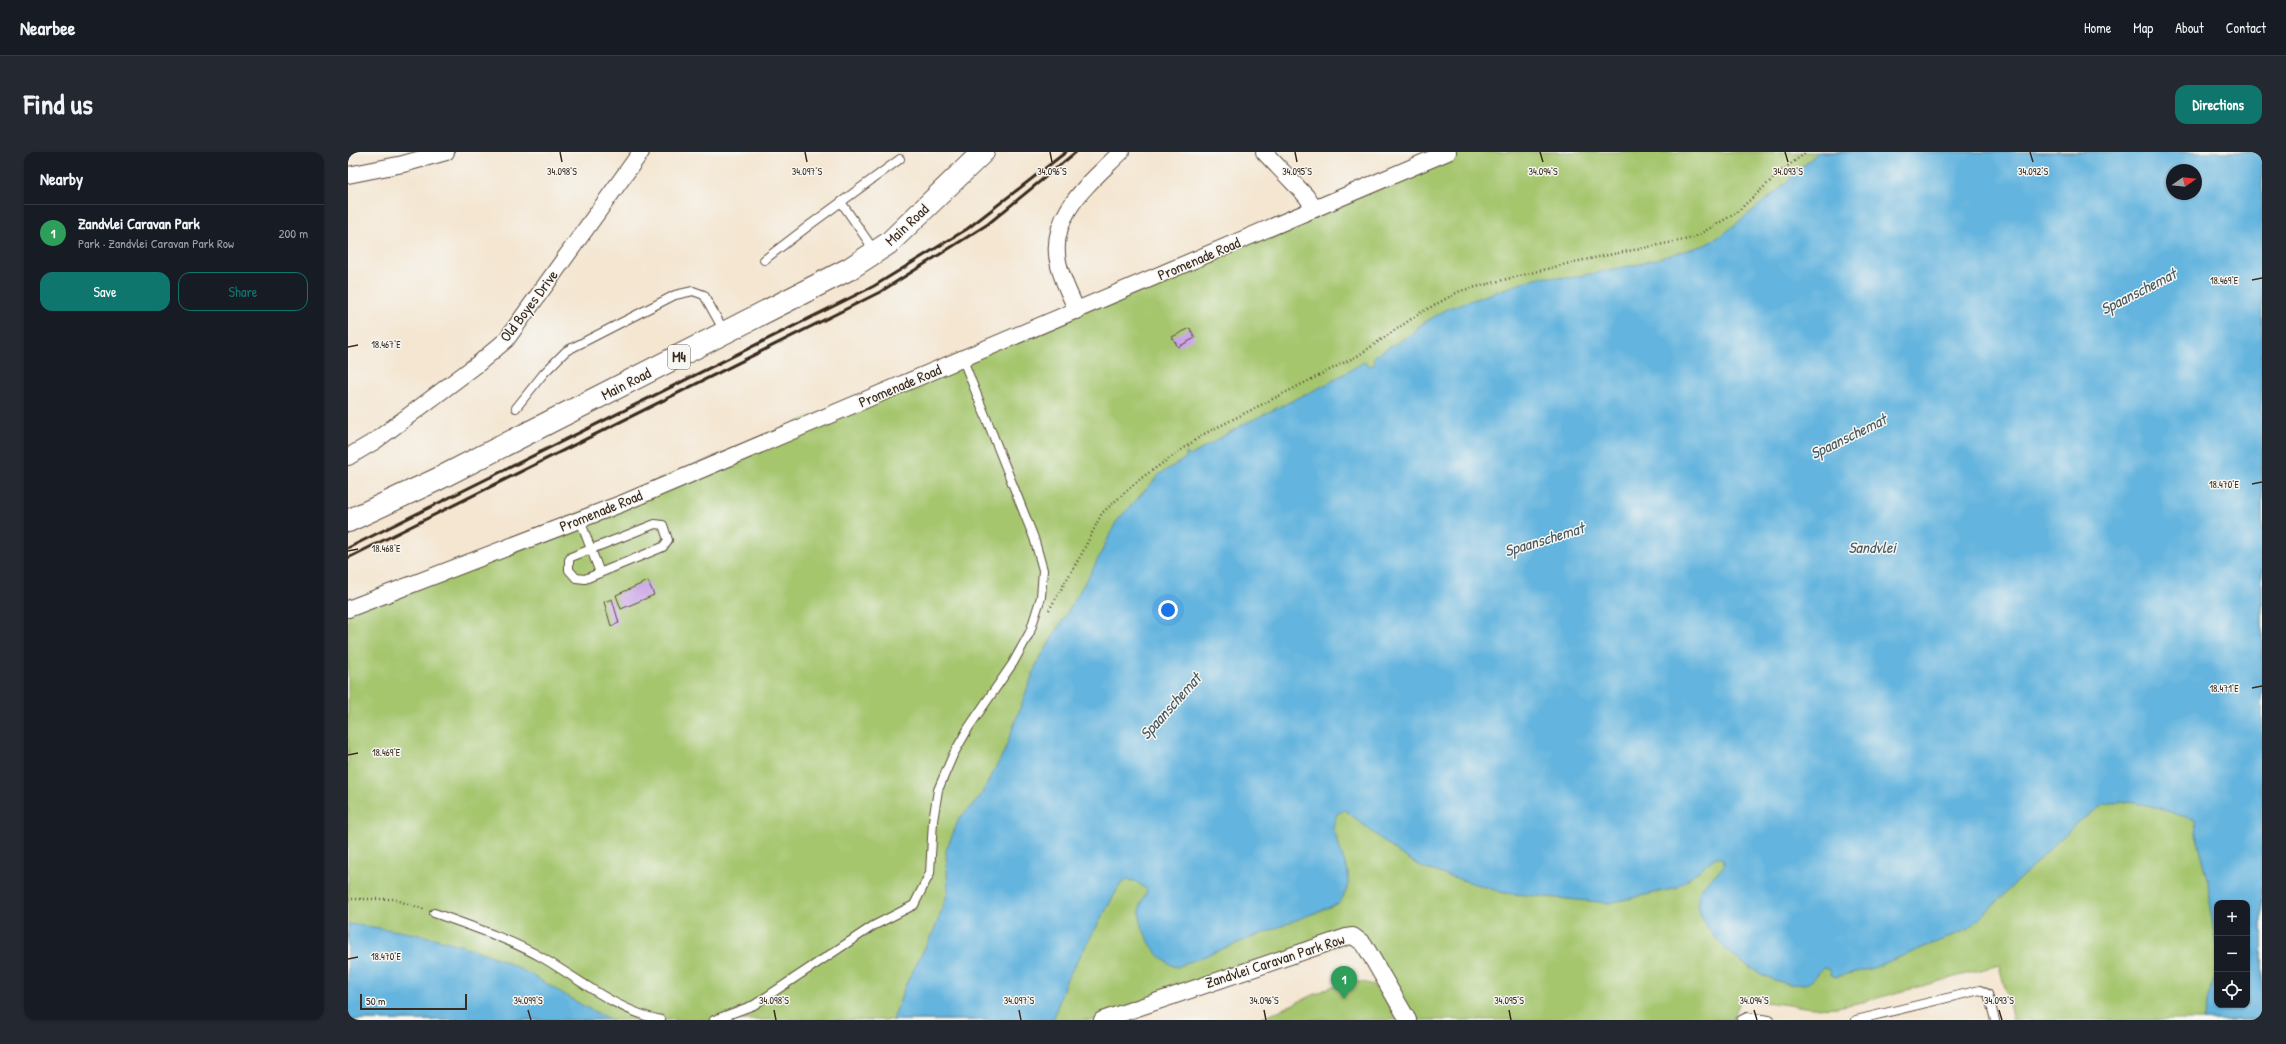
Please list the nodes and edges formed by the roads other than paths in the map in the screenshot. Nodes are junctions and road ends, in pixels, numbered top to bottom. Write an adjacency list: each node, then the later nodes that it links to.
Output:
1 (446, 152): 8 (street)
2 (641, 152): 17 (street, Old Boyes Drive)
3 (983, 152): 11 (main road, Main Road / M4)
4 (1121, 152): 13 (street)
5 (1264, 152): 10 (street)
6 (1448, 152): 10 (street, Promenade Road)
7 (900, 159): 9 (lane)
8 (348, 175)
9 (841, 202): 11 (lane); 12 (lane)
10 (1316, 209): 13 (street, Promenade Road)
11 (876, 253): 14 (main road, Main Road / M4)
12 (764, 260)
13 (1077, 311): 15 (street, Promenade Road)
14 (726, 334): 16 (lane); 19 (main road, Main Road / M4)
15 (963, 360): 18 (street, Promenade Road); 25 (lane)
16 (516, 408)
17 (348, 457)
18 (580, 520): 20 (lane); 22 (street, Promenade Road)
19 (348, 521)
20 (591, 549): 21 (lane); 21 (lane); 21 (lane)
21 (600, 573)
22 (348, 609)
23 (434, 913): 24 (lane)
24 (661, 1020)
25 (714, 1020)
26 (1102, 1020): 27 (street, Zandvlei Caravan Park Row)
27 (1408, 1020)
28 (1741, 1020): 29 (lane)
29 (1769, 1020)
30 (1856, 1020): 31 (lane)
31 (1995, 1020)

